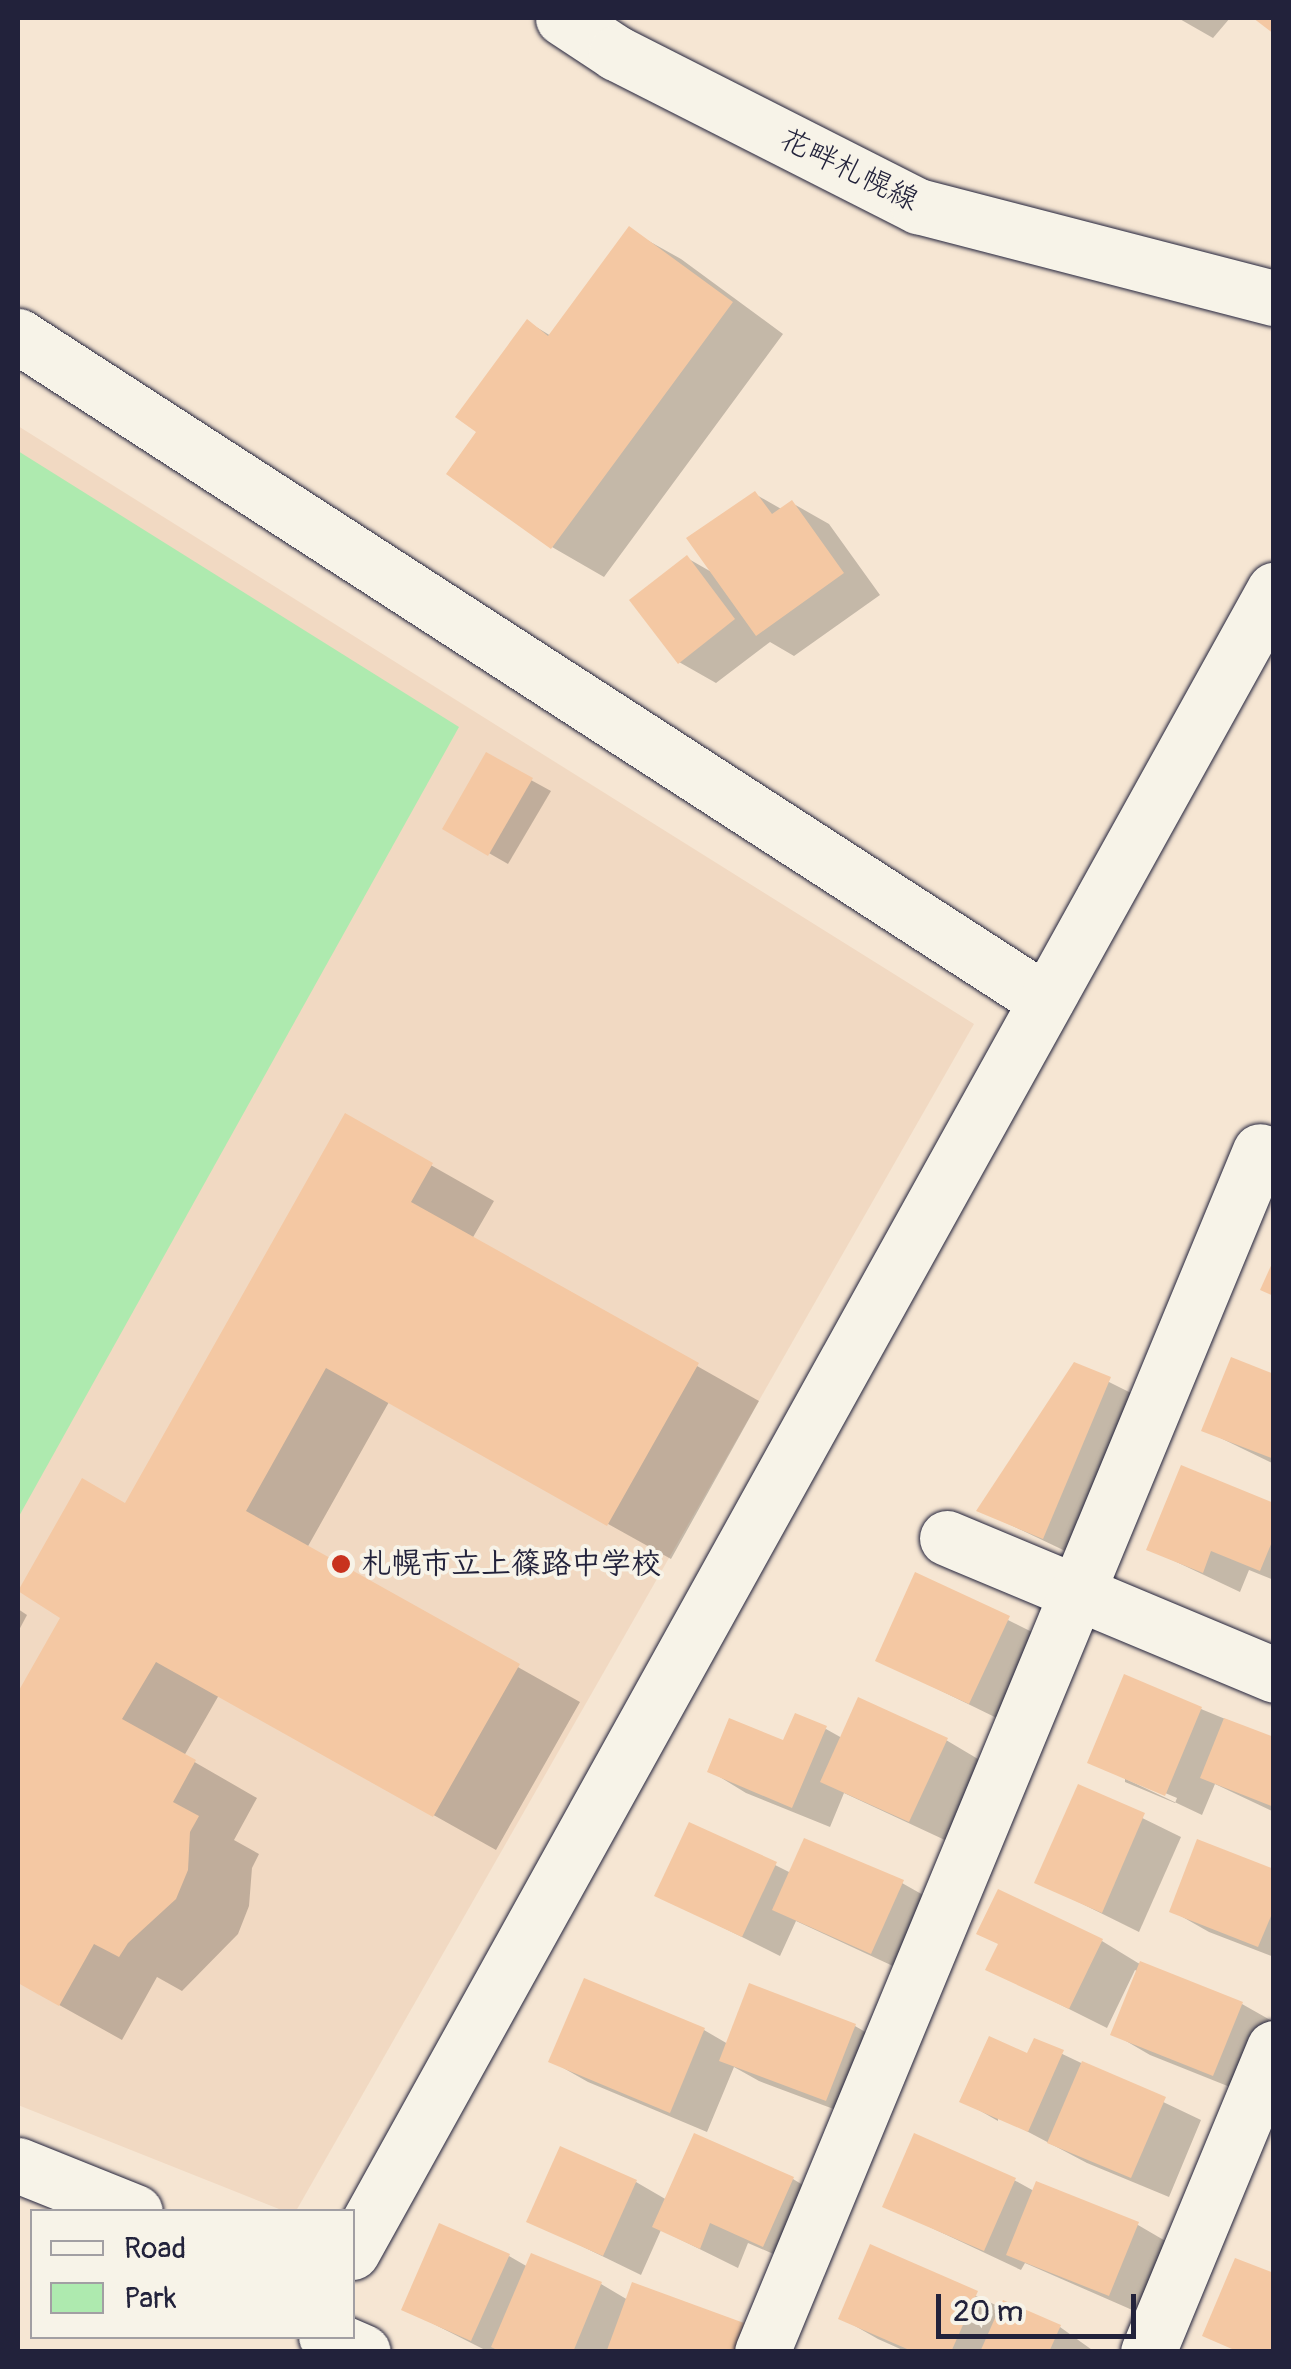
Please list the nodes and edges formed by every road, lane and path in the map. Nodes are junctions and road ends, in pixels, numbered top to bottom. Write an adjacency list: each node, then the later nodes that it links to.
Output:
1 (563, 18): 2 (street, 花畔札幌線)
2 (1274, 298)
3 (18, 336): 5 (street)
4 (1274, 590): 5 (street)
5 (1046, 1001): 13 (street)
6 (1260, 1151): 8 (street)
7 (947, 1538): 8 (street)
8 (1077, 1592): 9 (street); 16 (street)
9 (1274, 1675)
10 (1274, 2048): 17 (street)
11 (18, 2165): 12 (street)
12 (128, 2209)
13 (355, 2247)
14 (333, 2339): 15 (street)
15 (363, 2352)
16 (762, 2352)
17 (1148, 2352)

